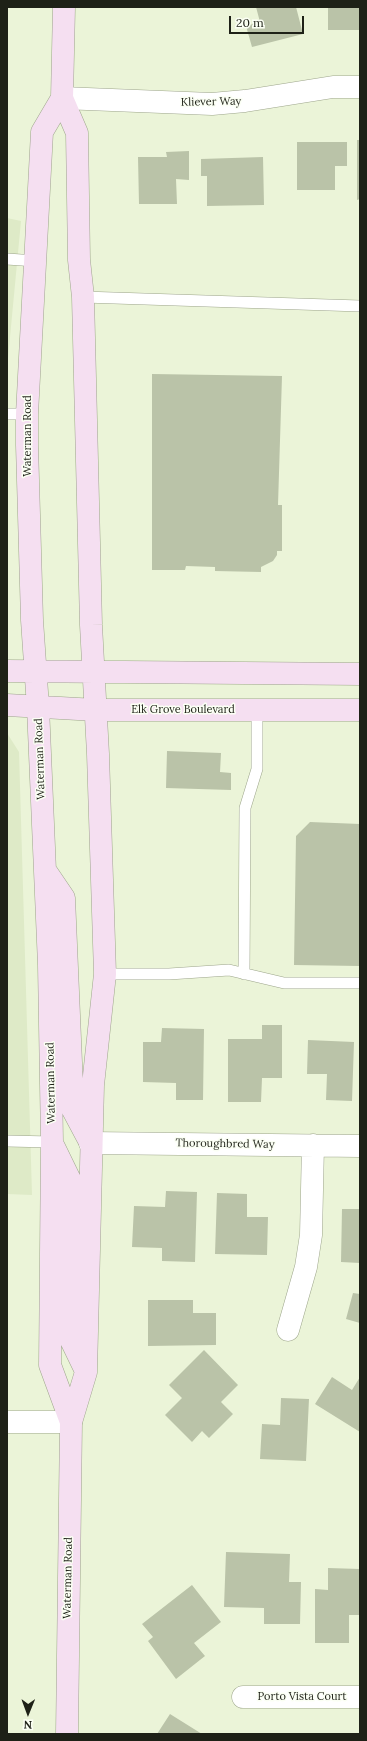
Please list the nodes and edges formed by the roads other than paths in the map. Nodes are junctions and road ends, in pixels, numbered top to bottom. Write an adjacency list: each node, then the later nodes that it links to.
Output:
1 (64, 7): 3 (main road, Waterman Road)
2 (360, 87): 3 (street, Kliever Way)
3 (62, 98): 5 (main road, Waterman Road); 6 (main road, Waterman Road)
4 (7, 260): 5 (lane)
5 (36, 261): 8 (main road, Waterman Road)
6 (83, 297): 7 (lane); 11 (main road, Waterman Road)
7 (360, 306)
8 (17, 414): 10 (main road, Waterman Road)
9 (7, 671): 10 (main road)
10 (35, 671): 11 (main road); 14 (main road, Waterman Road)
11 (94, 671): 12 (main road); 15 (main road, Waterman Road)
12 (360, 674)
13 (7, 705): 14 (main road, Elk Grove Boulevard)
14 (38, 707): 15 (main road, Elk Grove Boulevard); 18 (main road, Waterman Road)
15 (96, 710): 16 (main road, Elk Grove Boulevard); 19 (main road, Waterman Road)
16 (258, 710): 17 (main road, Elk Grove Boulevard); 20 (lane)
17 (360, 710)
18 (45, 870): 23 (main road, Waterman Road); 24 (main road)
19 (105, 974): 20 (lane); 24 (main road, Waterman Road)
20 (244, 974): 21 (lane)
21 (360, 983)
22 (7, 1141): 23 (lane)
23 (52, 1142): 28 (main road); 30 (main road, Waterman Road)
24 (90, 1143): 25 (street, Thoroughbred Way); 28 (main road, Waterman Road)
25 (313, 1145): 26 (street, Thoroughbred Way); 27 (street)
26 (360, 1146)
27 (288, 1330)
28 (86, 1372): 30 (main road, Waterman Road)
29 (7, 1422): 30 (street)
30 (70, 1422): 33 (main road, Waterman Road)
31 (243, 1697): 32 (street, Porto Vista Court)
32 (360, 1697)
33 (67, 1734)

